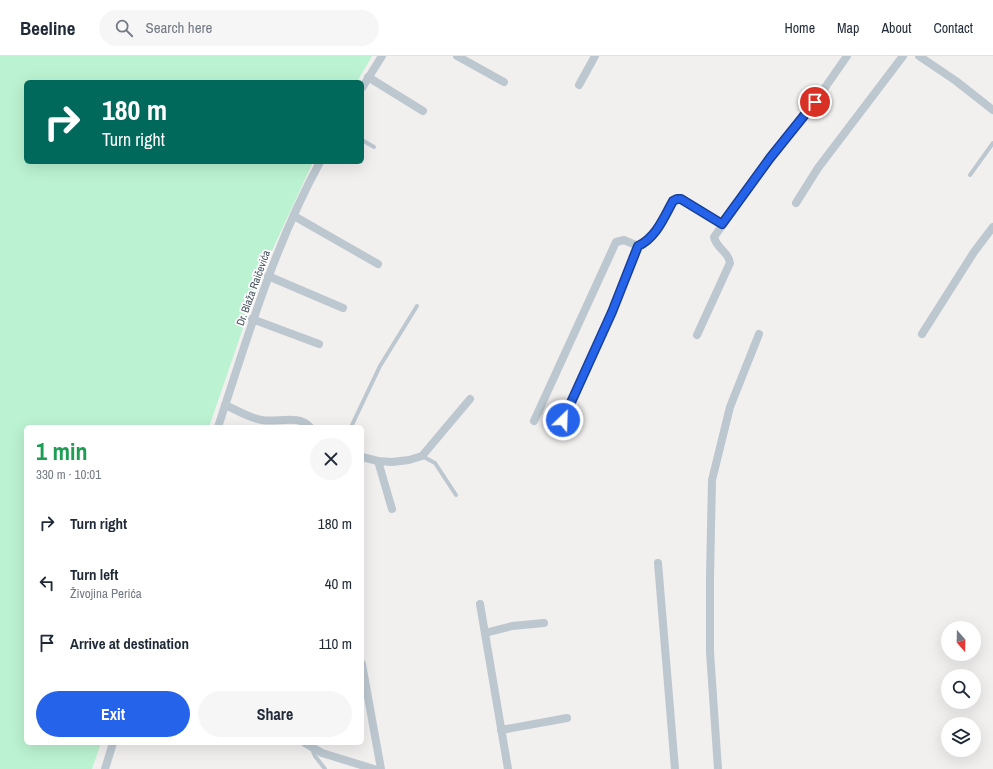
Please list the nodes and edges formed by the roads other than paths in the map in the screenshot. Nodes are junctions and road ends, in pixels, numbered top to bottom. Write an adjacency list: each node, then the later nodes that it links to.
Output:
1 (382, 56): 7 (street)
2 (458, 56): 8 (street)
3 (595, 56): 10 (street)
4 (847, 56): 20 (street)
5 (903, 56): 18 (street)
6 (919, 56): 11 (street)
7 (368, 77): 9 (street); 12 (street)
8 (504, 82)
9 (364, 84)
10 (579, 85)
11 (993, 110)
12 (423, 111)
13 (364, 141): 15 (lane)
14 (993, 143): 17 (lane)
15 (374, 147)
16 (319, 164): 19 (street, Dr. Blaža Raičevića)
17 (970, 175)
18 (796, 203)
19 (294, 216): 23 (street); 24 (street, Dr. Blaža Raičevića)
20 (720, 227): 22 (street); 30 (street)
21 (993, 227): 29 (street)
22 (638, 246): 34 (street); 35 (street)
23 (378, 264)
24 (268, 276): 26 (street); 27 (street, Dr. Blaža Raičevića)
25 (417, 306): 39 (lane)
26 (343, 308)
27 (252, 319): 31 (street); 33 (street, Dr. Blaža Raičevića)
28 (759, 334): 60 (street)
29 (922, 334)
30 (697, 335)
31 (319, 344)
32 (470, 399): 40 (street)
33 (225, 405): 36 (street); 37 (street, Dr. Blaža Raičevića)
34 (563, 420)
35 (534, 421)
36 (285, 424): 38 (street)
37 (219, 425)
38 (307, 425)
39 (352, 425)
40 (422, 456): 42 (street); 43 (lane)
41 (364, 458): 42 (street)
42 (378, 461): 44 (street)
43 (456, 495)
44 (392, 509)
45 (658, 563): 59 (street)
46 (480, 604): 48 (street)
47 (544, 623): 48 (street)
48 (484, 633): 51 (street)
49 (364, 675): 57 (street)
50 (567, 718): 51 (street)
51 (501, 730): 58 (street)
52 (113, 745): 54 (street)
53 (308, 745): 55 (lane); 56 (street)
54 (105, 769)
55 (325, 769)
56 (374, 769)
57 (381, 769)
58 (508, 769)
59 (675, 769)
60 (718, 769)

